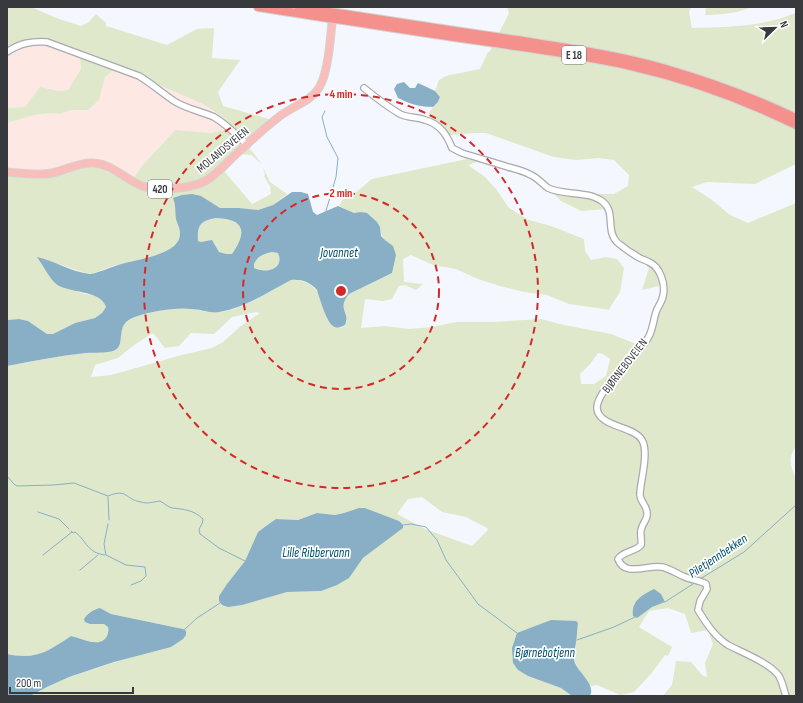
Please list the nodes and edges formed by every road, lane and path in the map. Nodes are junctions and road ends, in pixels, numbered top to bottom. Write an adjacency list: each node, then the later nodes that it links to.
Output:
1 (258, 7): 3 (highway, E 18)
2 (299, 7): 3 (highway, E 18)
3 (332, 11): 4 (highway, E 18, bridge); 9 (main road, MOLANDSVEIEN / 420)
4 (343, 17): 7 (highway, E 18); 8 (highway, E 18)
5 (7, 52): 9 (street)
6 (364, 88): 11 (street, BJØRNEBOVEIEN)
7 (796, 118)
8 (796, 125)
9 (247, 145): 10 (main road, MOLANDSVEIEN / 420)
10 (7, 172)
11 (786, 696)

